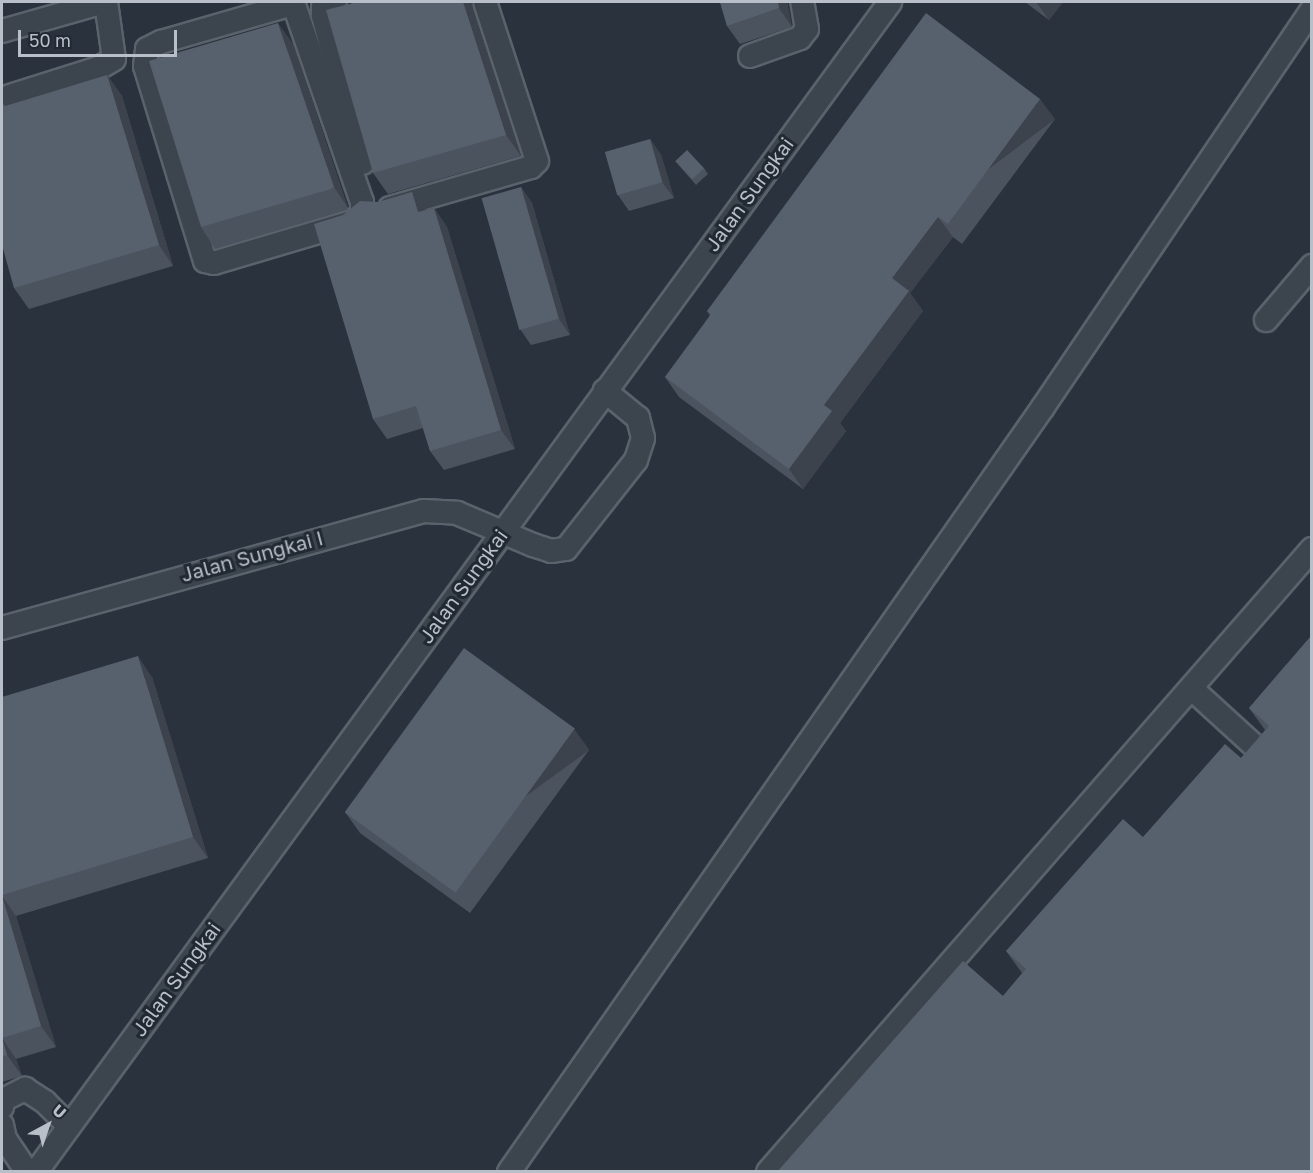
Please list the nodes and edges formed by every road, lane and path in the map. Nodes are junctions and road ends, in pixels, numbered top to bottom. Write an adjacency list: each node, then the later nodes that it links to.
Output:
1 (105, 2): 8 (street); 10 (street)
2 (335, 2): 3 (street)
3 (485, 2)
4 (802, 2): 9 (street)
5 (890, 2): 13 (street, Jalan Sungkai)
6 (293, 3): 6 (street)
7 (1311, 10): 24 (street)
8 (2, 31)
9 (750, 56)
10 (9, 96)
11 (1311, 266): 12 (street)
12 (1266, 321)
13 (605, 391): 14 (street, Jalan Sungkai); 14 (street, Jalan Sungkai I)
14 (502, 532): 16 (street, Jalan Sungkai I); 21 (street, Jalan Sungkai)
15 (1311, 549): 17 (street)
16 (2, 628)
17 (1191, 688): 18 (street); 25 (street)
18 (1259, 750)
19 (2, 1107): 21 (street)
20 (2, 1125): 22 (street)
21 (69, 1126): 23 (street, Jalan Sungkai)
22 (27, 1172)
23 (36, 1172)
24 (509, 1172)
25 (768, 1172)

